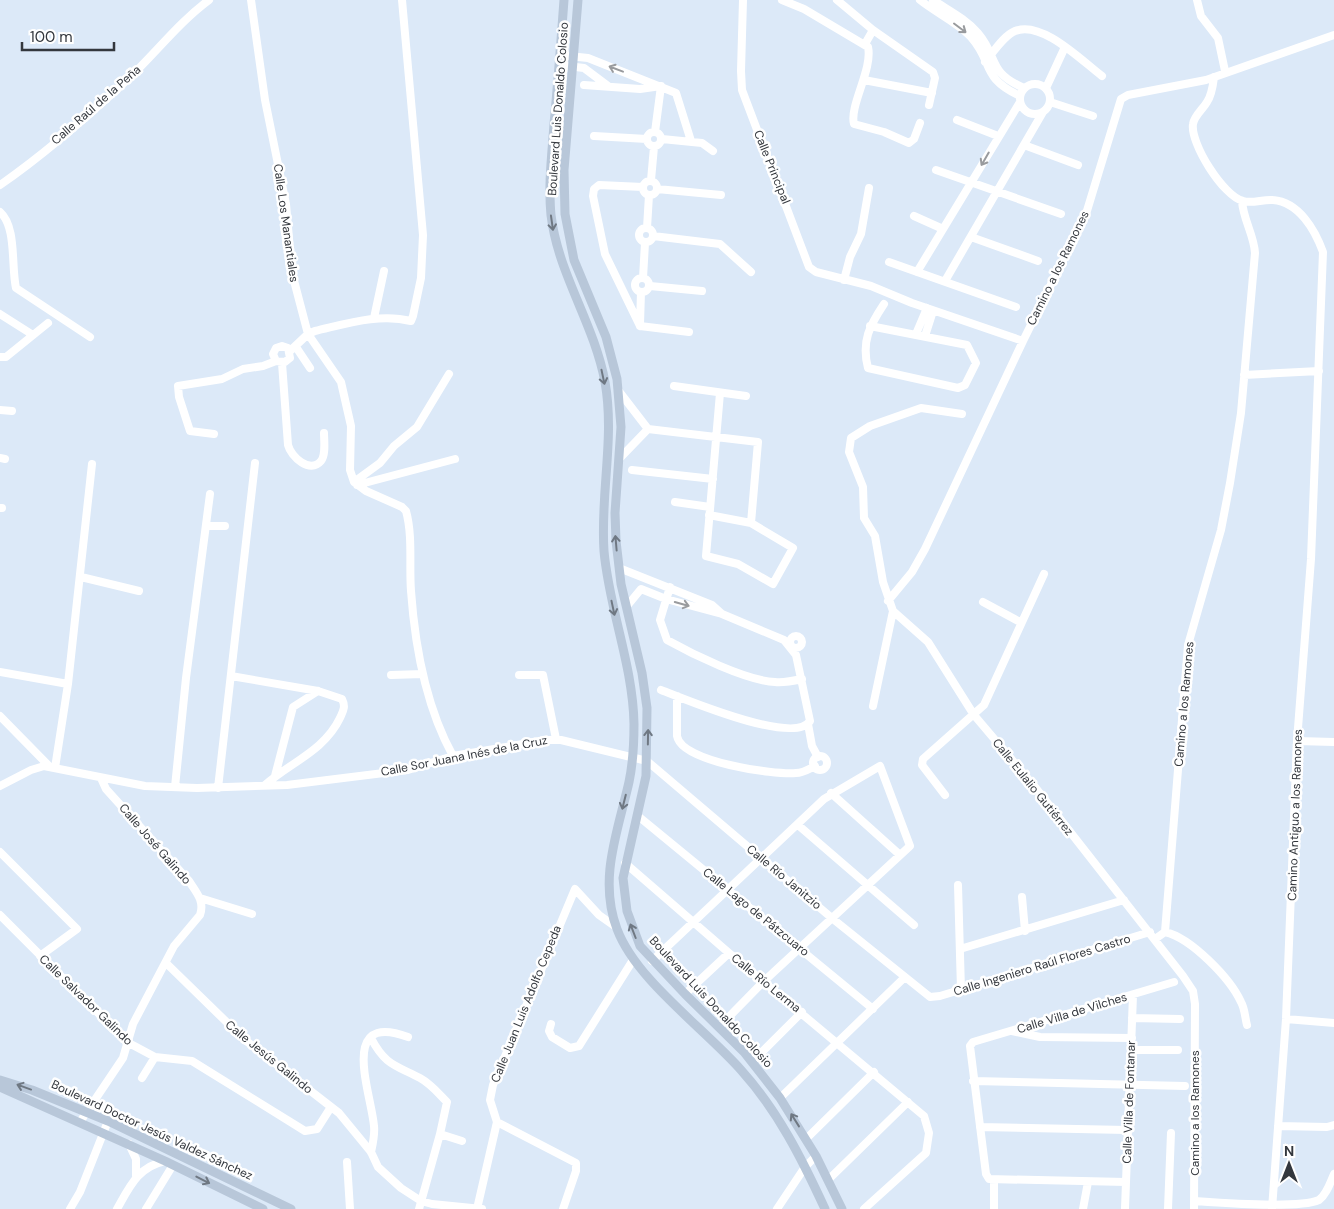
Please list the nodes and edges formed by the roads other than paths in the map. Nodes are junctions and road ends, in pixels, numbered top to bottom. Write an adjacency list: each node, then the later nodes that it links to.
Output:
1 (209, 0): 52 (street, Calle Raúl de la Peña)
2 (252, 0): 88 (street, Calle Los Manantiales)
3 (402, 0): 83 (street)
4 (564, 0): 16 (main road, Boulevard Luis Donaldo Colosio)
5 (578, 0): 18 (main road, Boulevard Luis Donaldo Colosio)
6 (743, 0): 74 (street, Calle Principal)
7 (782, 0): 14 (street)
8 (837, 0): 12 (street)
9 (920, 0): 19 (street, one-way to 19)
10 (933, 0): 17 (street)
11 (1197, 0): 22 (street)
12 (873, 30): 14 (street); 31 (street)
13 (1334, 35): 22 (street, Camino a los Ramones)
14 (865, 44): 25 (street)
15 (1065, 46): 17 (street); 23 (street); 30 (street)
16 (560, 55): 18 (street); 20 (main road, Boulevard Luis Donaldo Colosio)
17 (991, 55): 19 (street); 29 (street)
18 (573, 56): 21 (main road, Boulevard Luis Donaldo Colosio); 28 (street, one-way to 18)
19 (985, 62): 32 (street)
20 (559, 65): 21 (street); 157 (main road, Boulevard Luis Donaldo Colosio, one-way to 157)
21 (572, 66): 27 (street); 102 (main road, Boulevard Luis Donaldo Colosio)
22 (1225, 71): 24 (street, Camino a los Ramones)
23 (1102, 76)
24 (1214, 77): 59 (street); 93 (street, Camino a los Ramones)
25 (864, 80): 31 (street); 38 (street)
26 (584, 85): 27 (street)
27 (608, 86): 28 (street)
28 (661, 86): 39 (street); 44 (street)
29 (1024, 88): 30 (street); 32 (street)
30 (1046, 88): 33 (street)
31 (932, 93): 34 (street)
32 (1020, 99): 35 (street); 41 (street)
33 (1050, 102): 35 (street); 36 (street)
34 (928, 105)
35 (1043, 112): 45 (street)
36 (1093, 116)
37 (957, 120): 41 (street)
38 (920, 123)
39 (655, 132): 42 (street); 43 (street)
40 (594, 136): 42 (street)
41 (998, 136): 51 (street, one-way to 51)
42 (647, 139): 46 (street)
43 (662, 140): 44 (street); 46 (street)
44 (691, 142): 47 (street)
45 (1024, 145): 48 (street); 56 (street)
46 (654, 147): 50 (street)
47 (713, 152)
48 (1078, 165)
49 (936, 170): 51 (street)
50 (651, 180): 53 (street); 55 (street)
51 (972, 182): 56 (street); 64 (street)
52 (0, 185)
53 (642, 187): 57 (street); 85 (street)
54 (869, 188): 74 (street)
55 (657, 189): 57 (street); 58 (street)
56 (998, 191): 61 (street); 66 (street)
57 (649, 195): 63 (street)
58 (720, 195)
59 (1242, 201): 98 (street, Camino Antiguo a los Ramones); 100 (street, Camino a los Ramones)
60 (0, 212): 92 (street)
61 (1061, 214)
62 (914, 216): 64 (street)
63 (647, 228): 65 (street); 67 (street)
64 (943, 229): 72 (street)
65 (653, 236): 67 (street); 71 (street)
66 (971, 237): 68 (street); 75 (street)
67 (645, 243): 73 (street)
68 (1038, 261)
69 (888, 262): 72 (street)
70 (384, 271): 83 (street)
71 (751, 272)
72 (917, 272): 75 (street)
73 (643, 278): 76 (street); 78 (street)
74 (844, 280): 81 (street, Calle Principal)
75 (945, 281): 80 (street)
76 (650, 286): 77 (street); 78 (street)
77 (702, 291)
78 (641, 292): 85 (street)
79 (884, 304): 86 (street)
80 (1016, 307)
81 (930, 310): 89 (street); 91 (street); 93 (street, Calle Principal)
82 (0, 314): 90 (street)
83 (374, 318): 88 (street)
84 (48, 323): 90 (street)
85 (640, 326): 87 (street)
86 (870, 326): 89 (street); 91 (street)
87 (689, 332)
88 (308, 334): 94 (street); 118 (street, Calle Los Manantiales)
89 (916, 334): 91 (street)
90 (33, 335): 95 (street)
91 (925, 336)
92 (90, 337)
93 (1023, 341): 133 (street, Camino a los Ramones)
94 (293, 349): 96 (street); 96 (street); 97 (street)
95 (0, 357)
96 (279, 362): 109 (street); 110 (street)
97 (310, 368)
98 (1319, 371): 100 (street); 154 (street, Camino Antiguo a los Ramones)
99 (449, 374): 118 (street)
100 (1244, 375): 189 (street, Camino a los Ramones)
101 (674, 386): 103 (street)
102 (618, 390): 108 (street); 112 (main road, Boulevard Luis Donaldo Colosio)
103 (720, 393): 104 (street); 111 (street)
104 (746, 396)
105 (0, 410): 106 (street)
106 (12, 411)
107 (962, 414): 133 (street)
108 (648, 429): 111 (street); 112 (street)
109 (324, 433)
110 (214, 434)
111 (716, 436): 117 (street); 122 (street)
112 (620, 458): 125 (main road, Boulevard Luis Donaldo Colosio, one-way to 112)
113 (455, 459): 118 (street)
114 (255, 463): 143 (street)
115 (92, 464): 127 (street)
116 (632, 470): 117 (street)
117 (712, 480): 121 (street)
118 (356, 484): 140 (street)
119 (210, 494): 123 (street)
120 (675, 502): 121 (street)
121 (710, 511): 122 (street); 122 (street)
122 (751, 523)
123 (206, 526): 124 (street); 166 (street)
124 (225, 526)
125 (619, 568): 128 (street); 135 (main road, Boulevard Luis Donaldo Colosio)
126 (1044, 574): 138 (street)
127 (81, 577): 131 (street); 145 (street)
128 (645, 578): 129 (street); 130 (street)
129 (670, 587): 132 (street); 137 (street)
130 (641, 589): 132 (street); 135 (street)
131 (140, 591)
132 (666, 599): 137 (street, one-way to 137); 144 (street)
133 (888, 601): 136 (street)
134 (983, 602): 138 (street)
135 (627, 606): 159 (main road, Boulevard Luis Donaldo Colosio, one-way to 135)
136 (893, 611): 149 (street); 150 (street, Calle Eulalio Gutiérrez)
137 (722, 614): 144 (street)
138 (1020, 622): 150 (street)
139 (0, 672): 145 (street)
140 (424, 674): 141 (street); 156 (street)
141 (391, 675)
142 (519, 675): 153 (street)
143 (231, 676): 147 (street); 167 (street)
144 (802, 679): 152 (street)
145 (68, 684): 161 (street)
146 (662, 690): 148 (street)
147 (318, 691): 162 (street); 162 (street)
148 (677, 696): 152 (street); 160 (street)
149 (873, 706)
150 (974, 715): 169 (street); 181 (street, Calle Eulalio Gutiérrez)
151 (0, 716): 161 (street)
152 (808, 724): 158 (street)
153 (556, 739): 156 (street, Calle Sor Juana Inés de la Cruz); 157 (street, Calle Sor Juana Inés de la Cruz)
154 (1298, 741): 155 (street); 209 (street, Camino Antiguo a los Ramones)
155 (1334, 742)
156 (454, 756): 164 (street, Calle Sor Juana Inés de la Cruz)
157 (633, 756): 159 (street, Calle Río Janitzio); 187 (main road, Boulevard Luis Donaldo Colosio, one-way to 187)
158 (818, 757): 160 (street); 160 (street)
159 (647, 761): 170 (main road, Boulevard Luis Donaldo Colosio); 174 (street, Calle Río Janitzio)
160 (814, 766)
161 (53, 767): 163 (street, Calle Sor Juana Inés de la Cruz); 165 (street)
162 (275, 776): 164 (street)
163 (101, 778): 166 (street, Calle Sor Juana Inés de la Cruz); 180 (street, Calle José Galindo)
164 (265, 785): 167 (street, Calle Sor Juana Inés de la Cruz)
165 (0, 786)
166 (175, 788): 167 (street, Calle Sor Juana Inés de la Cruz)
167 (218, 788)
168 (831, 794): 171 (street); 173 (street); 173 (street)
169 (945, 795)
170 (638, 816): 175 (main road, Boulevard Luis Donaldo Colosio); 178 (street, Calle Lago de Pátzcuaro)
171 (798, 825): 174 (street); 176 (street)
172 (0, 852): 194 (street)
173 (900, 855): 176 (street)
174 (762, 858): 178 (street); 184 (street, Calle Río Janitzio)
175 (625, 863): 185 (street, Calle Río Lerma); 196 (main road, Boulevard Luis Donaldo Colosio, one-way to 175)
176 (867, 885): 184 (street); 186 (street)
177 (958, 885): 192 (street)
178 (728, 890): 185 (street); 191 (street, Calle Lago de Pátzcuaro)
179 (1022, 897): 188 (street)
180 (200, 898): 182 (street); 197 (street)
181 (1124, 900): 188 (street); 190 (street, Camino a los Ramones)
182 (252, 914)
183 (0, 915): 194 (street, Calle Salvador Galindo)
184 (833, 919): 191 (street); 198 (street, Calle Río Janitzio)
185 (694, 923): 193 (street, Calle Río Lerma); 196 (street)
186 (914, 926)
187 (616, 927): 195 (main road, Boulevard Luis Donaldo Colosio); 237 (street, Calle Juan Luis Adolfo Cepeda)
188 (1025, 931): 192 (street)
189 (1165, 932): 190 (street); 212 (street)
190 (1152, 936): 201 (street, Calle Ingeniero Raúl Flores Castro); 260 (street, Camino a los Ramones)
191 (802, 948): 199 (street); 205 (street, Calle Lago de Pátzcuaro)
192 (960, 949): 201 (street)
193 (729, 953): 199 (street, Calle Río Lerma); 202 (street)
194 (40, 956): 218 (street, Calle Salvador Galindo)
195 (633, 960): 211 (street); 252 (main road, Boulevard Luis Donaldo Colosio)
196 (652, 961): 202 (main road, Boulevard Luis Donaldo Colosio)
197 (166, 963): 218 (street); 233 (street, Calle Jesús Galindo)
198 (905, 977): 204 (street, Calle Río Janitzio); 205 (street)
199 (764, 981): 206 (street, Calle Río Lerma); 213 (street)
200 (1174, 982): 203 (street, Calle Villa de Vilches)
201 (962, 990): 204 (street, Calle Ingeniero Raúl Flores Castro)
202 (684, 994): 213 (main road, Boulevard Luis Donaldo Colosio)
203 (1133, 995): 207 (street, Calle Villa de Fontanar); 214 (street, Calle Villa de Vilches)
204 (934, 997)
205 (873, 1009): 219 (street)
206 (802, 1012): 219 (street, Calle Río Lerma); 223 (street)
207 (1132, 1018): 208 (street); 217 (street, Calle Villa de Fontanar)
208 (1180, 1019)
209 (1286, 1019): 210 (street); 239 (street, Camino Antiguo a los Ramones)
210 (1334, 1023)
211 (552, 1024)
212 (1247, 1025)
213 (719, 1027): 223 (main road, Boulevard Luis Donaldo Colosio)
214 (1012, 1032): 217 (street); 227 (street, Calle Villa de Vilches)
215 (408, 1037): 216 (street)
216 (370, 1038): 244 (street); 248 (street)
217 (1132, 1038): 220 (street, Calle Villa de Fontanar)
218 (127, 1042): 222 (street, Calle Salvador Galindo); 234 (street)
219 (838, 1043): 224 (street, Calle Río Lerma); 231 (street)
220 (1131, 1050): 221 (street); 228 (street, Calle Villa de Fontanar)
221 (1178, 1050)
222 (155, 1057): 225 (street); 233 (street, Calle Salvador Galindo)
223 (752, 1062): 231 (main road, Boulevard Luis Donaldo Colosio)
224 (874, 1072): 232 (street, Calle Río Lerma); 245 (street)
225 (142, 1078)
226 (0, 1080): 234 (main road, Boulevard Doctor Jesús Valdez Sánchez, one-way to 226)
227 (973, 1082): 228 (street); 240 (street)
228 (1130, 1084): 229 (street); 241 (street, Calle Villa de Fontanar)
229 (1185, 1086)
230 (0, 1087): 236 (main road, Boulevard Doctor Jesús Valdez Sánchez)
231 (780, 1098): 245 (main road, Boulevard Luis Donaldo Colosio, one-way to 231)
232 (908, 1102): 256 (street); 274 (street, Calle Río Lerma)
233 (332, 1106): 248 (street, Calle Jesús Galindo)
234 (85, 1111): 235 (main road, Boulevard Doctor Jesús Valdez Sánchez); 236 (street)
235 (108, 1121): 242 (street); 267 (main road, Boulevard Doctor Jesús Valdez Sánchez)
236 (80, 1122): 242 (main road, Boulevard Doctor Jesús Valdez Sánchez)
237 (497, 1122): 269 (street); 270 (street)
238 (1334, 1125): 239 (street)
239 (1278, 1126): 262 (street, Camino Antiguo a los Ramones)
240 (980, 1127): 241 (street); 255 (street)
241 (1127, 1130): 258 (street, Calle Villa de Fontanar)
242 (103, 1132): 247 (main road, Boulevard Doctor Jesús Valdez Sánchez); 263 (street)
243 (1171, 1133): 278 (street)
244 (440, 1134): 246 (street); 259 (street)
245 (806, 1139): 249 (main road, Boulevard Luis Donaldo Colosio)
246 (462, 1141)
247 (129, 1144): 251 (main road, Boulevard Doctor Jesús Valdez Sánchez); 254 (street)
248 (372, 1152): 259 (street, Calle Jesús Galindo)
249 (816, 1156): 252 (street); 256 (main road, Boulevard Luis Donaldo Colosio)
250 (347, 1162): 268 (street)
251 (169, 1163): 254 (street); 265 (street); 266 (main road, Boulevard Doctor Jesús Valdez Sánchez, one-way to 266)
252 (806, 1167): 271 (street); 272 (main road, Boulevard Luis Donaldo Colosio)
253 (1334, 1174): 262 (street)
254 (136, 1176): 264 (street)
255 (991, 1179): 257 (street); 275 (street)
256 (828, 1180): 273 (main road, Boulevard Luis Donaldo Colosio)
257 (1088, 1182): 258 (street); 276 (street)
258 (1126, 1182): 277 (street, Calle Villa de Fontanar)
259 (420, 1205): 269 (street)
260 (1194, 1205): 261 (street)
261 (1236, 1206): 262 (street)
262 (1272, 1208)
263 (70, 1209)
264 (117, 1209)
265 (146, 1209)
266 (263, 1209)
267 (291, 1209)
268 (350, 1209)
269 (479, 1209)
270 (563, 1209)
271 (777, 1209)
272 (825, 1209)
273 (842, 1209)
274 (864, 1209)
275 (994, 1209)
276 (1082, 1209)
277 (1125, 1209)
278 (1168, 1209)

